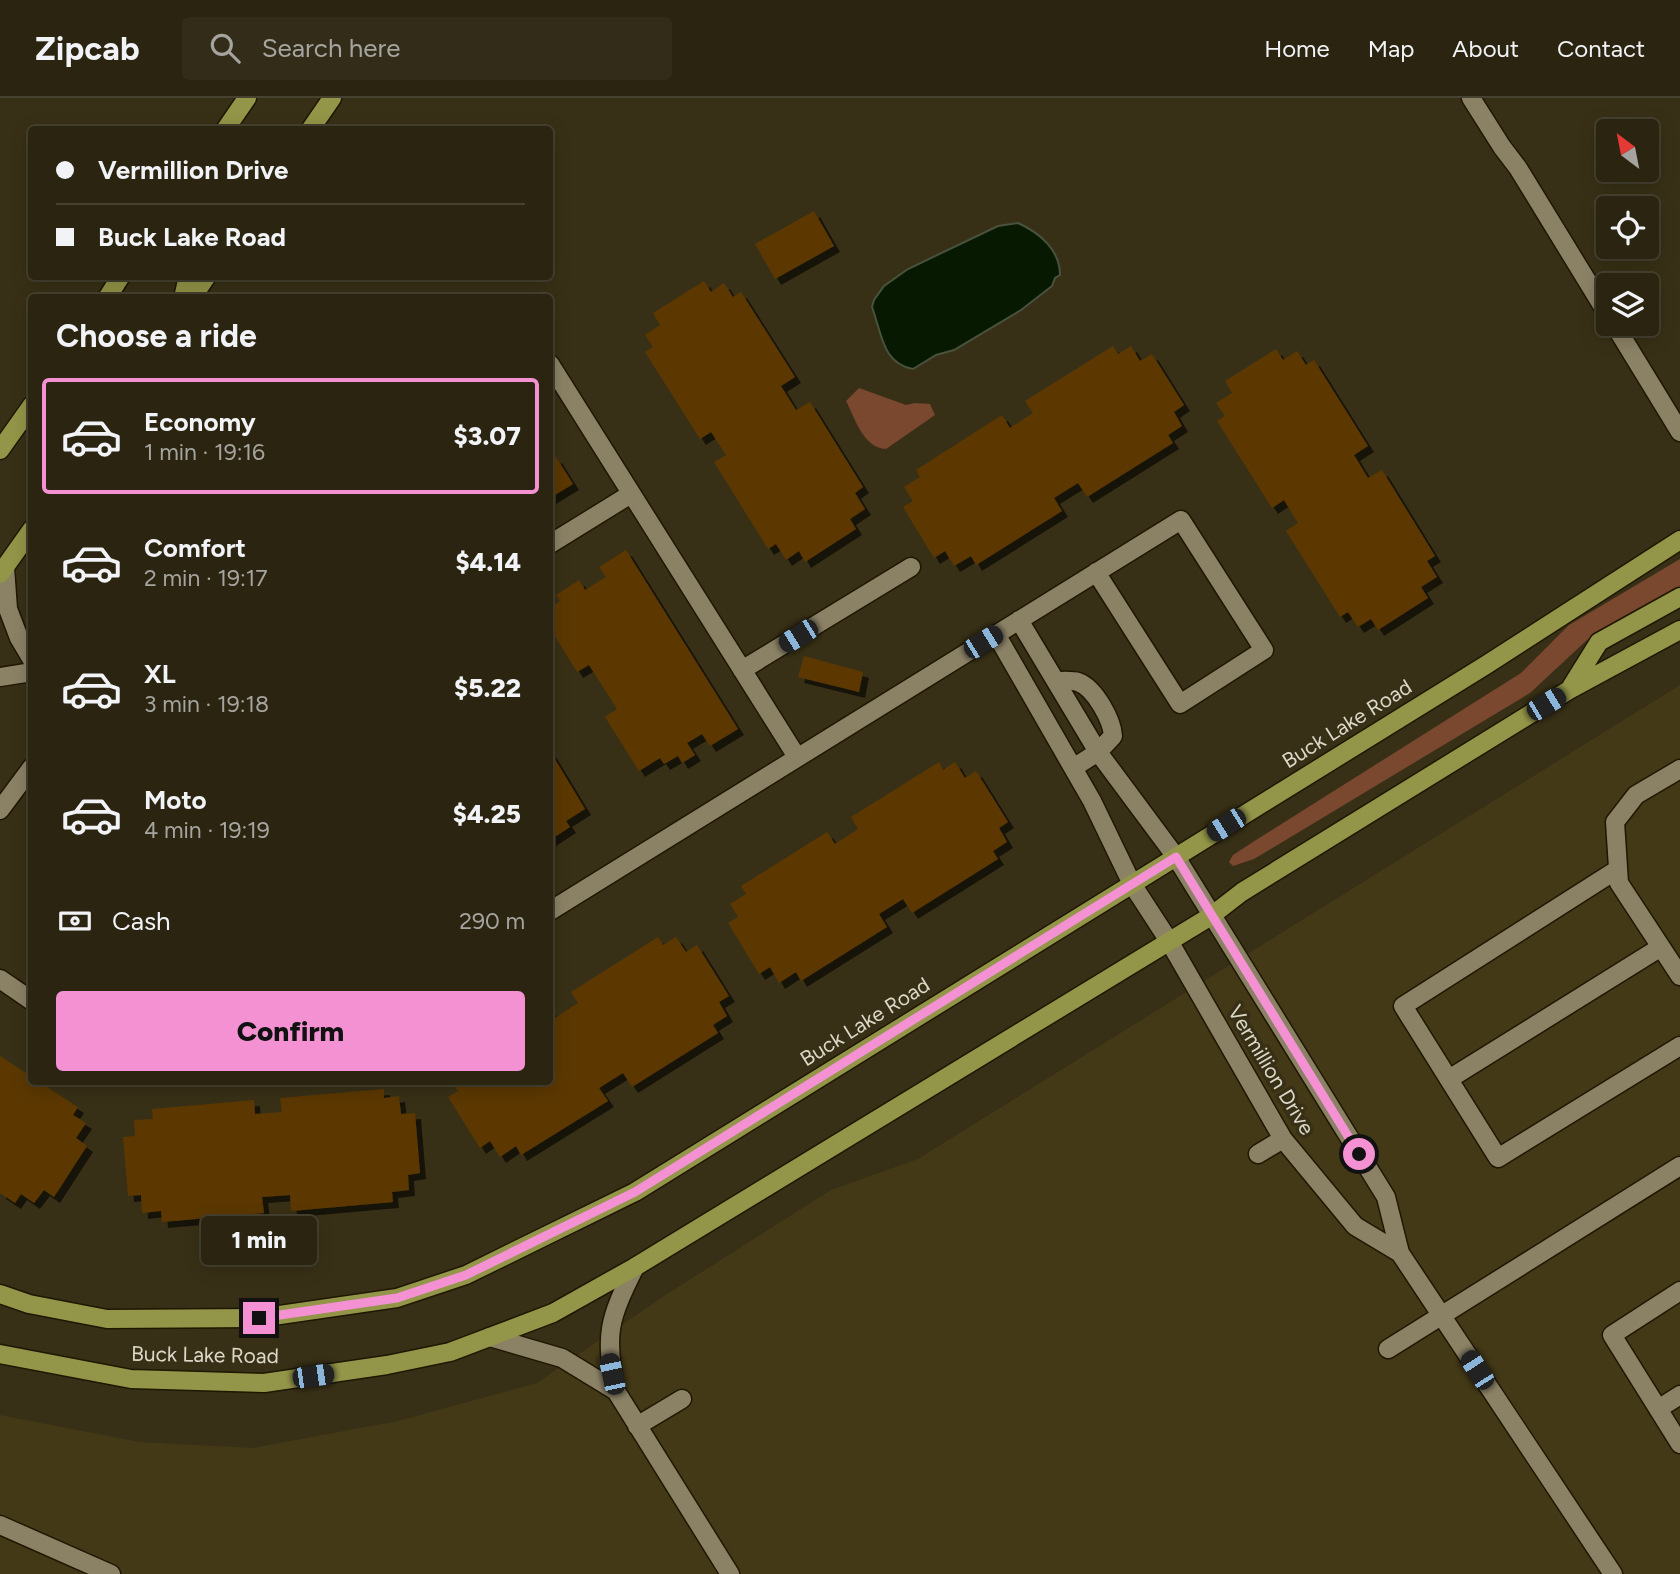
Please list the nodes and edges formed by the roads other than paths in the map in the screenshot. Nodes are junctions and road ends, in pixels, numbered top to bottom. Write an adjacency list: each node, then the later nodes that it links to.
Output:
1 (247, 98): 4 (main road)
2 (332, 98): 5 (main road)
3 (1472, 98): 6 (street)
4 (228, 126)
5 (313, 126)
6 (1596, 295)
7 (1621, 336): 10 (street)
8 (553, 369): 12 (street)
9 (28, 411): 11 (main road)
10 (1680, 432)
11 (0, 450)
12 (631, 494): 15 (street); 24 (street)
13 (28, 535): 17 (main road)
14 (1680, 540): 35 (main road, Buck Lake Road)
15 (553, 542)
16 (911, 567): 24 (street)
17 (3, 570): 23 (street)
18 (1096, 572): 18 (street); 20 (street)
19 (1680, 597): 28 (main road)
20 (1019, 620): 22 (street); 27 (street, Vermillion Drive)
21 (1680, 630): 28 (main road, Buck Lake Road)
22 (996, 634): 30 (street); 31 (street, Vermillion Drive)
23 (28, 653)
24 (742, 670): 30 (street)
25 (28, 673): 26 (street)
26 (0, 677)
27 (1056, 681): 29 (street, Vermillion Drive); 29 (street)
28 (1569, 690): 39 (main road, Buck Lake Road)
29 (1098, 752): 31 (street); 35 (street, Vermillion Drive)
30 (797, 757): 38 (street)
31 (1073, 768): 37 (street, Vermillion Drive)
32 (1680, 769): 36 (street)
33 (28, 772): 34 (street)
34 (0, 810)
35 (1176, 857): 37 (main road, Buck Lake Road); 39 (street, Vermillion Drive)
36 (1618, 869): 41 (street); 46 (street)
37 (1132, 884): 40 (street, Vermillion Drive); 53 (main road, Buck Lake Road)
38 (553, 909)
39 (1211, 916): 40 (main road, Buck Lake Road); 50 (street, Vermillion Drive)
40 (1169, 941): 47 (street, Vermillion Drive); 51 (main road, Buck Lake Road)
41 (1661, 947): 42 (street); 46 (street)
42 (1680, 976)
43 (0, 979): 44 (street)
44 (28, 998)
45 (1680, 1046): 46 (street)
46 (1449, 1079)
47 (1283, 1139): 48 (street); 50 (street, Vermillion Drive)
48 (1258, 1154)
49 (1680, 1166): 54 (street)
50 (1400, 1253): 54 (street, Vermillion Drive)
51 (635, 1267): 55 (main road, Buck Lake Road); 58 (street)
52 (1680, 1292): 61 (street)
53 (0, 1294)
54 (1441, 1316): 56 (street); 67 (street, Vermillion Drive)
55 (490, 1337): 57 (main road, Buck Lake Road); 58 (street)
56 (1388, 1349)
57 (0, 1354)
58 (616, 1391): 62 (street)
59 (1680, 1395): 61 (street)
60 (682, 1399): 62 (street)
61 (1658, 1409): 63 (street)
62 (637, 1426): 66 (street)
63 (1680, 1444)
64 (0, 1525): 65 (street)
65 (111, 1574)
66 (730, 1574)
67 (1613, 1574)

